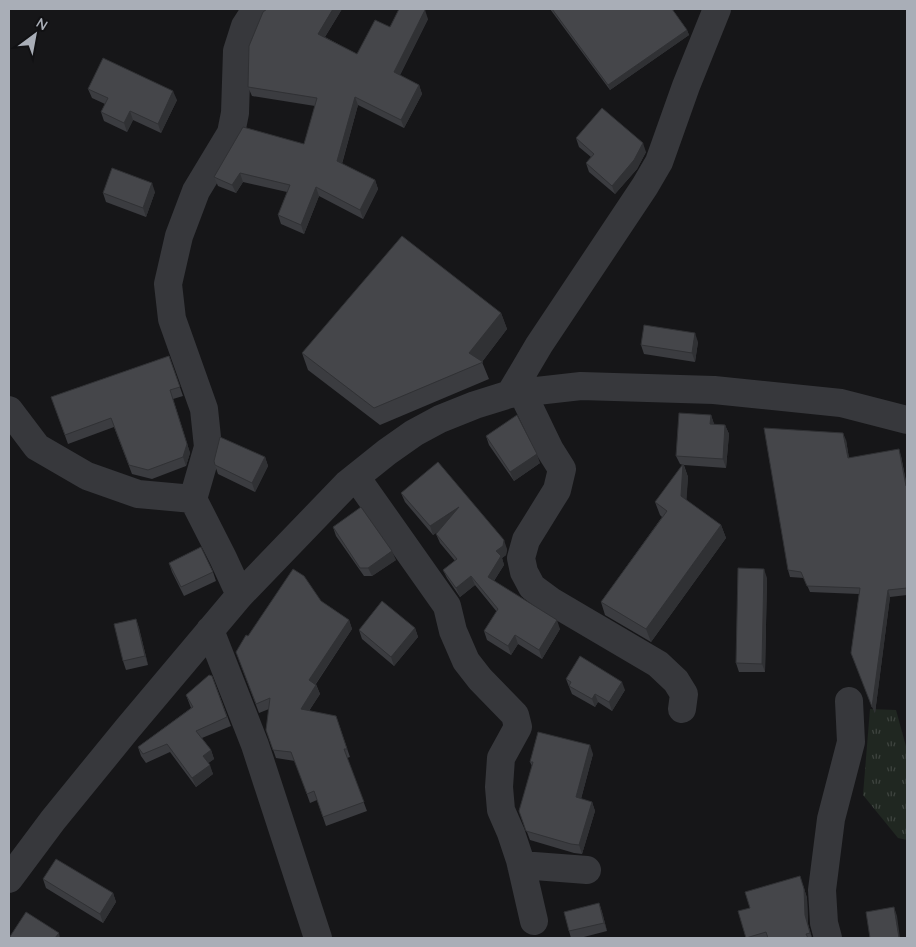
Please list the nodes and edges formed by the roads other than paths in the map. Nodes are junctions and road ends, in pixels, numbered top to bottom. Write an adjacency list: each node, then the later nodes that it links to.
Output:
1 (256, 9): 7 (street)
2 (717, 9): 3 (street)
3 (516, 393): 5 (street); 6 (street); 11 (street)
4 (9, 410): 7 (street)
5 (907, 420)
6 (356, 477): 8 (street); 12 (street)
7 (193, 499): 8 (street)
8 (240, 595): 9 (street)
9 (210, 630): 14 (street); 16 (street)
10 (849, 701): 17 (street)
11 (682, 709)
12 (521, 864): 13 (street); 15 (street)
13 (587, 870)
14 (9, 879)
15 (534, 921)
16 (318, 938)
17 (828, 938)

